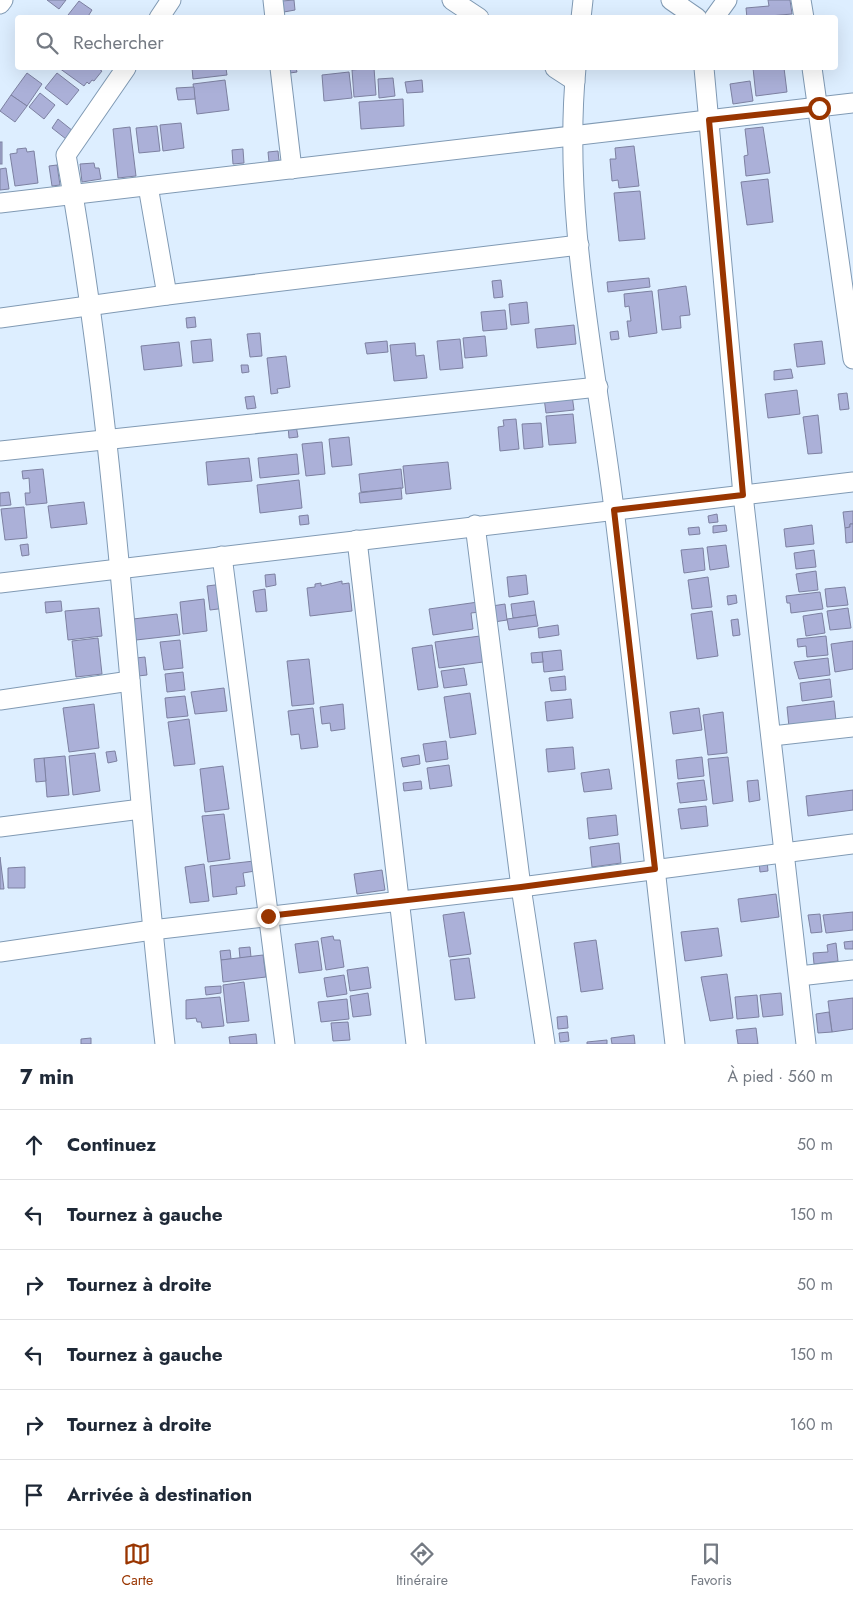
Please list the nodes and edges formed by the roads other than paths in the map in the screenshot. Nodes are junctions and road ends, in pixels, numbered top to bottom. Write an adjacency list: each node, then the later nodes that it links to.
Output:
1 (3, 0): 9 (street)
2 (171, 0): 10 (street)
3 (273, 0): 11 (street)
4 (452, 0): 12 (street)
5 (583, 0): 13 (street)
6 (672, 0): 14 (street)
7 (727, 0): 15 (street)
8 (801, 0): 16 (street)
9 (0, 4)
10 (161, 15)
11 (275, 15)
12 (474, 15)
13 (581, 15)
14 (693, 15)
15 (716, 15)
16 (804, 15)
17 (125, 70): 29 (street)
18 (280, 70): 27 (street)
19 (562, 70): 22 (street)
20 (704, 70): 25 (street)
21 (812, 70): 24 (street)
22 (576, 74): 26 (street)
23 (853, 103): 24 (street)
24 (819, 108): 25 (street); 35 (street)
25 (709, 120): 26 (street); 40 (street)
26 (572, 136): 27 (street); 31 (street)
27 (292, 169): 28 (street)
28 (148, 186): 29 (street); 32 (street)
29 (74, 194): 30 (street); 33 (street)
30 (0, 203)
31 (579, 245): 32 (street); 36 (street)
32 (167, 295): 33 (street)
33 (90, 307): 34 (street); 37 (street)
34 (0, 318)
35 (853, 359)
36 (598, 387): 37 (street); 41 (street)
37 (105, 440): 38 (street); 45 (street)
38 (0, 452)
39 (853, 482): 40 (street)
40 (743, 495): 41 (street); 50 (street)
41 (614, 510): 42 (street); 55 (street)
42 (475, 525): 43 (street); 56 (street)
43 (357, 540): 44 (street); 57 (street)
44 (222, 556): 45 (street); 58 (street)
45 (119, 568): 46 (street); 47 (street)
46 (0, 583)
47 (130, 681): 48 (street); 51 (street)
48 (0, 700)
49 (853, 727): 50 (street)
50 (772, 736): 54 (street)
51 (141, 809): 52 (street); 59 (street)
52 (0, 827)
53 (853, 844): 54 (street)
54 (786, 853): 55 (street); 62 (street)
55 (655, 869): 56 (street); 67 (street)
56 (521, 887): 57 (street); 66 (street)
57 (399, 900): 58 (street); 65 (street)
58 (268, 916): 59 (street); 64 (street)
59 (152, 930): 60 (street); 63 (street)
60 (0, 952)
61 (853, 970): 62 (street)
62 (799, 976): 68 (street)
63 (165, 1044)
64 (285, 1044)
65 (416, 1044)
66 (545, 1044)
67 (674, 1044)
68 (806, 1044)

